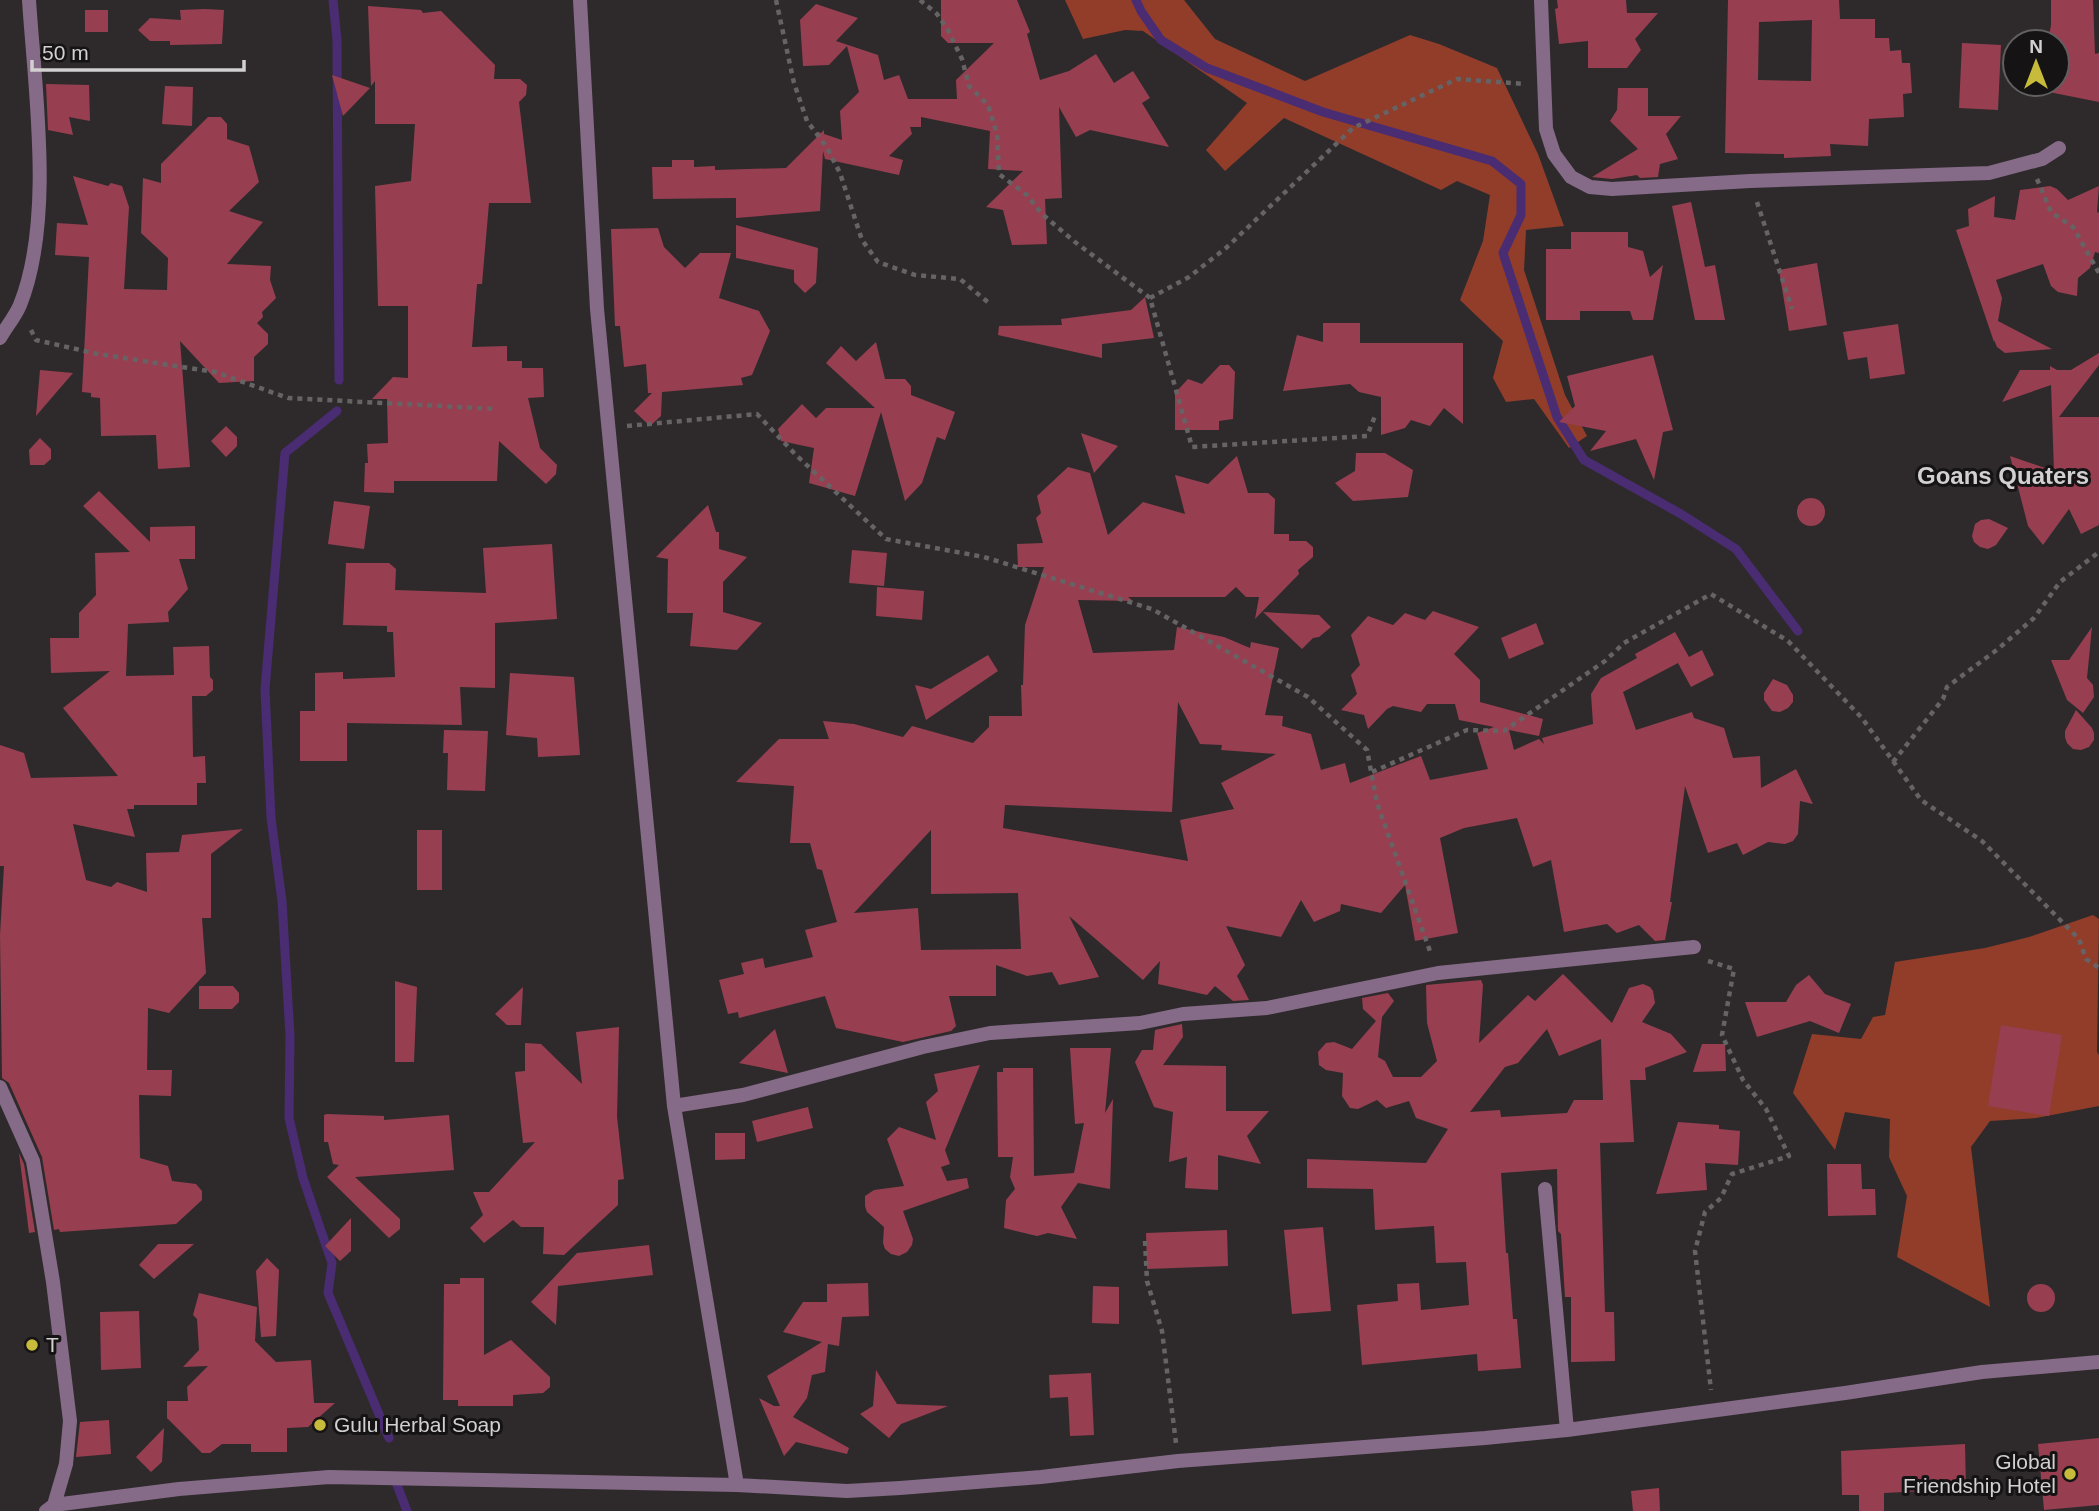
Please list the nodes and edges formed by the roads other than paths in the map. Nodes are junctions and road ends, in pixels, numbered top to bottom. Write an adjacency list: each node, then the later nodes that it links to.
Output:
1 (29, 0): 5 (street)
2 (580, 0): 8 (street)
3 (1541, 0): 4 (street)
4 (2059, 148)
5 (0, 338)
6 (1697, 953): 8 (street)
7 (0, 1087): 13 (street)
8 (674, 1106): 12 (street)
9 (1545, 1189): 11 (street)
10 (2099, 1362): 11 (street)
11 (1566, 1430): 12 (street)
12 (737, 1485): 13 (street)
13 (50, 1508)

